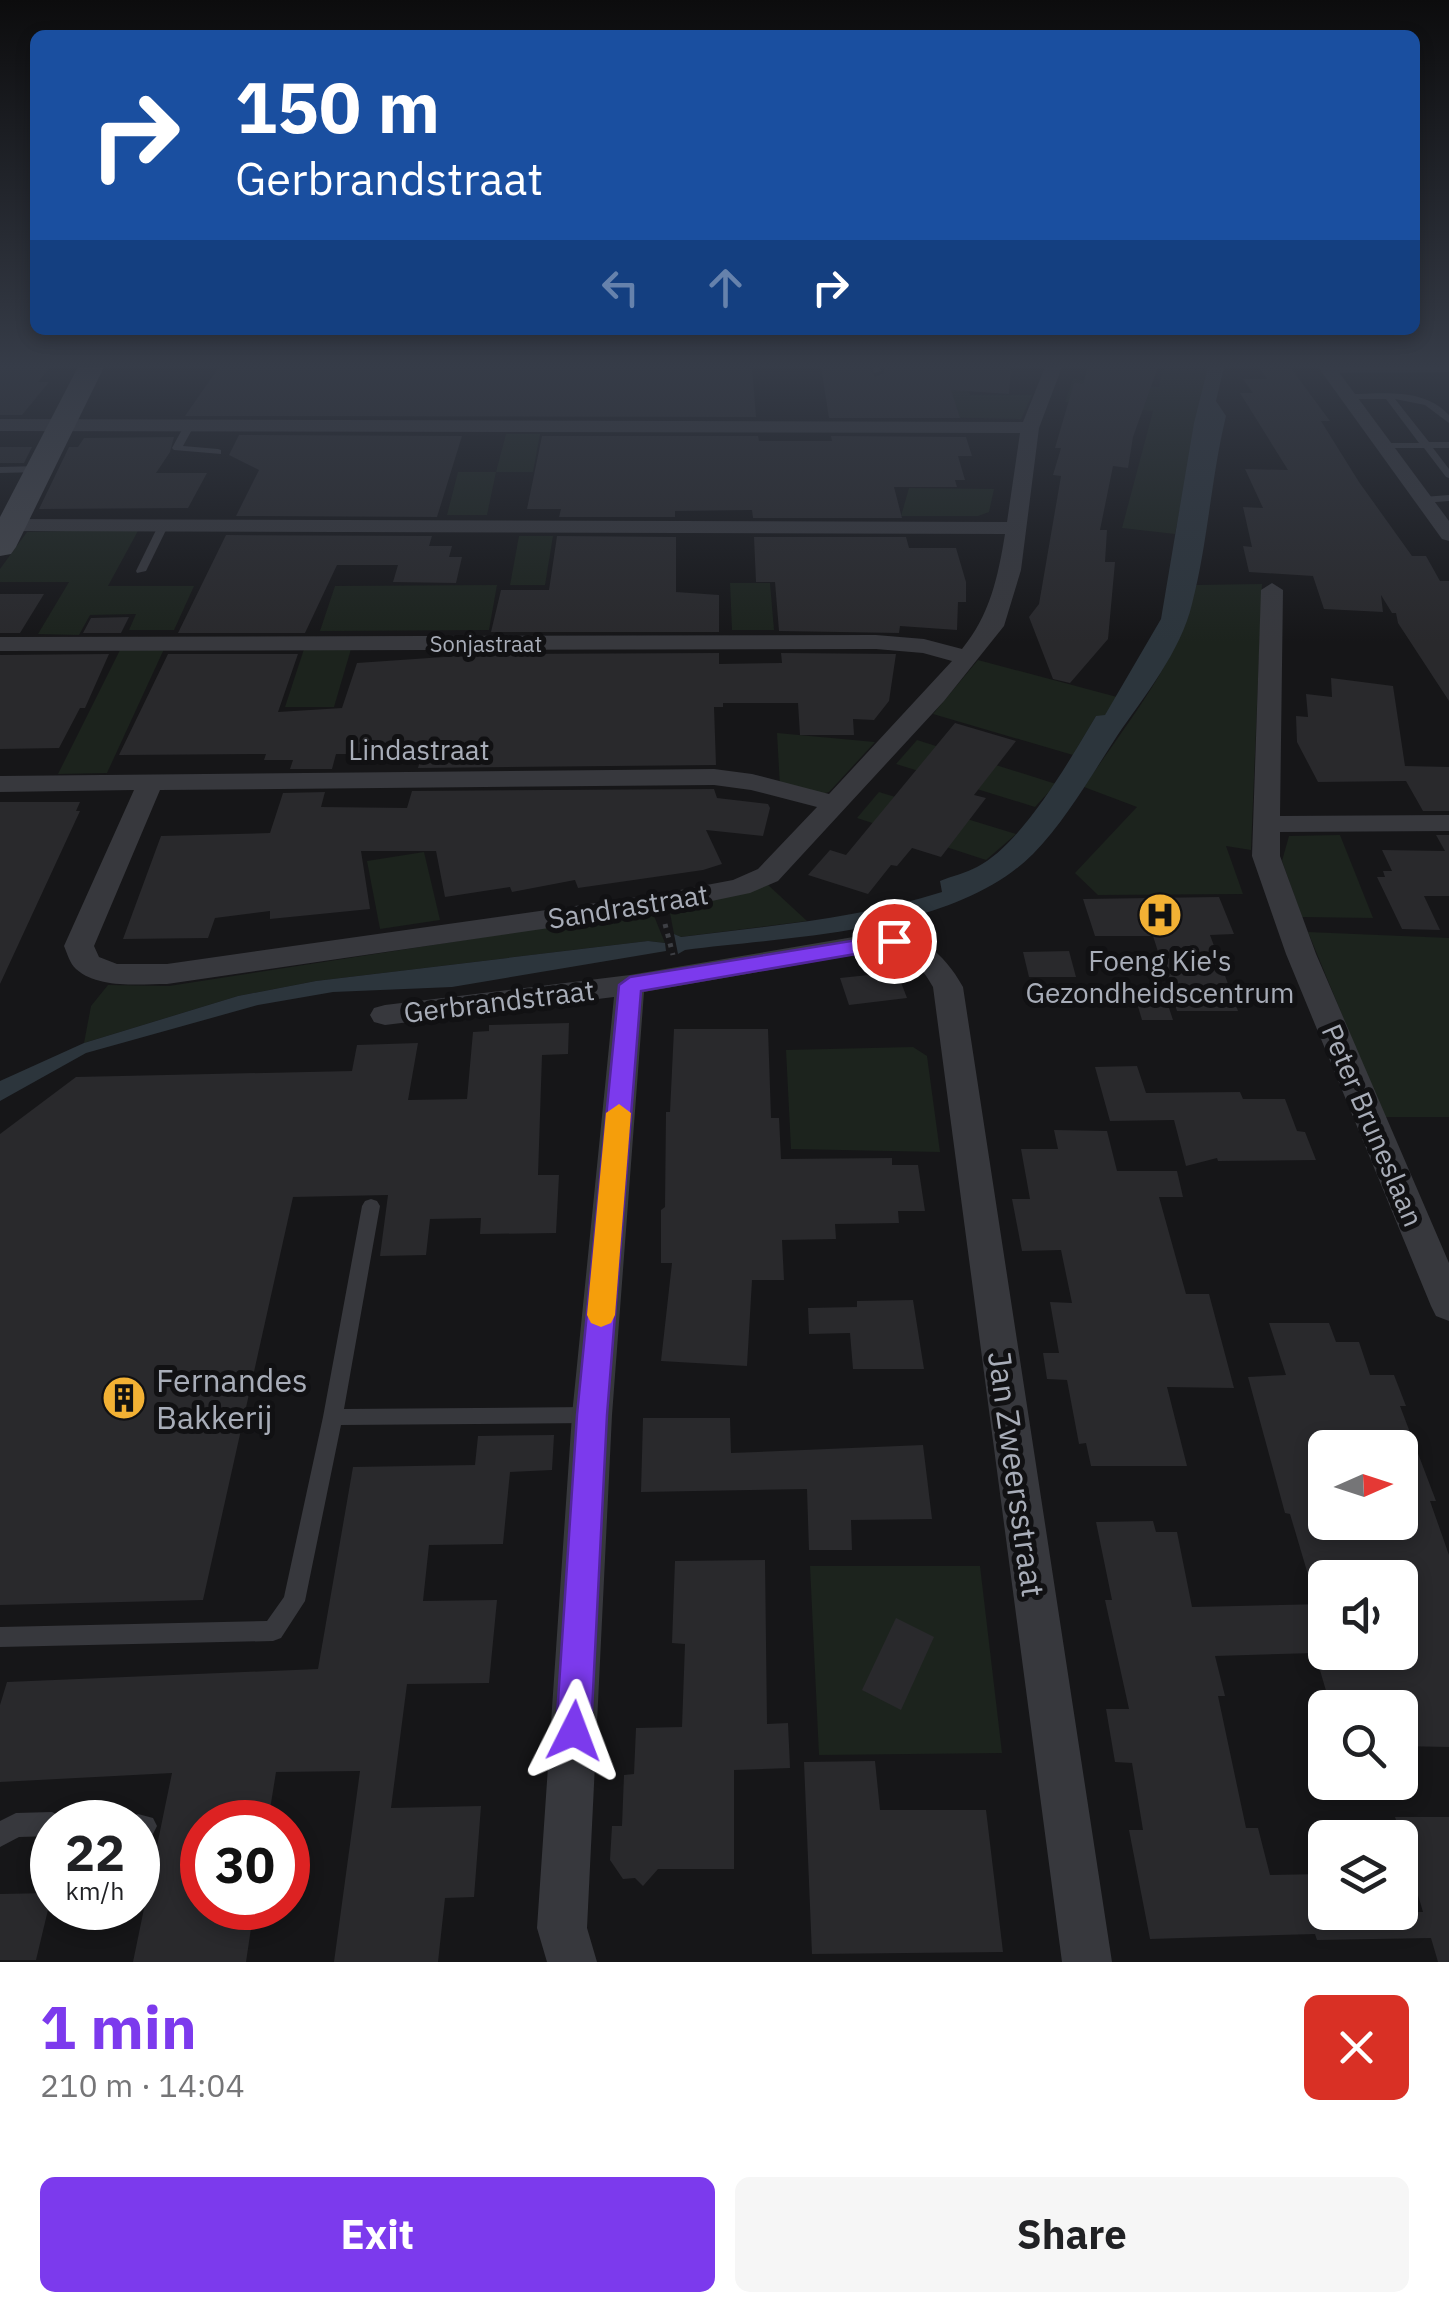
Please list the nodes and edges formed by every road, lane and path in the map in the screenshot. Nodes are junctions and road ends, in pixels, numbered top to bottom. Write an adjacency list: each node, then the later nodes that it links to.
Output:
1 (46, 459): 5 (street)
2 (1026, 459): 9 (street, Sandrastraat)
3 (1392, 459): 7 (street)
4 (0, 470): 5 (lane)
5 (40, 470): 10 (street)
6 (1449, 498): 7 (lane)
7 (1423, 500): 11 (street)
8 (163, 526): 9 (street); 10 (street); 12 (lane)
9 (1016, 528): 15 (street, Sandrastraat)
10 (4, 533)
11 (1449, 535)
12 (141, 571)
13 (1272, 590): 20 (street, Peter Bruneslaan)
14 (0, 644): 15 (street, Sonjastraat)
15 (970, 658): 18 (street, Sandrastraat)
16 (151, 781): 17 (street, Lindastraat); 18 (street, Lindastraat); 18 (street, Sandrastraat)
17 (0, 784)
18 (835, 804)
19 (1449, 823): 20 (street)
20 (1269, 824): 27 (street, Peter Bruneslaan)
21 (668, 932): 22 (path)
22 (674, 958)
23 (630, 985): 24 (street, Gerbrandstraat); 25 (street, Gerbrandstraat); 28 (street)
24 (948, 986): 34 (street, Jan Zweersstraat)
25 (386, 1015)
26 (371, 1206): 29 (lane)
27 (1449, 1306)
28 (592, 1415): 29 (lane); 33 (street)
29 (333, 1417): 30 (lane)
30 (0, 1637)
31 (30, 1825): 32 (lane)
32 (0, 1835)
33 (572, 1962)
34 (1087, 1962)

